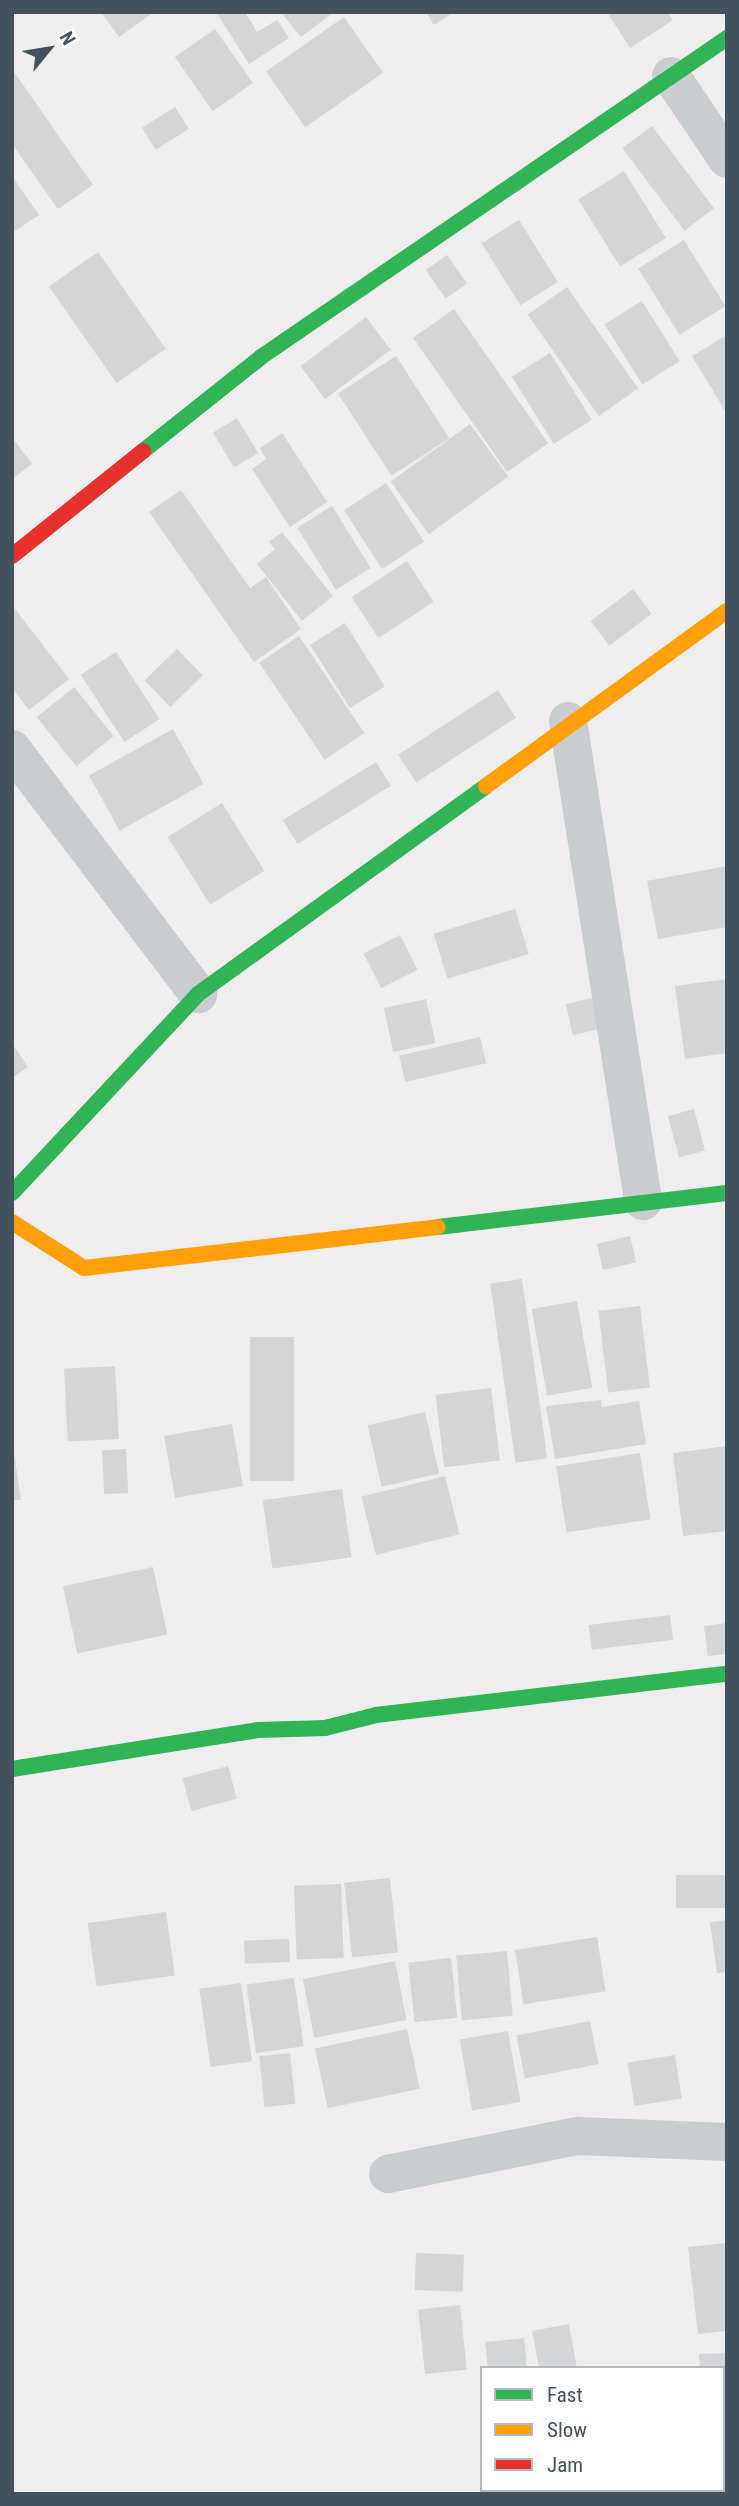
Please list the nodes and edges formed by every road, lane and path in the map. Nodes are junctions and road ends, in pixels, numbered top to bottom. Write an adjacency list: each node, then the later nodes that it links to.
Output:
1 (727, 38): 2 (street)
2 (671, 76): 3 (street); 4 (street)
3 (727, 159)
4 (12, 556)
5 (727, 611): 6 (street)
6 (568, 721): 8 (street); 11 (street)
7 (12, 749): 8 (street)
8 (198, 995): 9 (street)
9 (12, 1193)
10 (727, 1193): 11 (street)
11 (643, 1201): 12 (street)
12 (12, 1222)
13 (727, 1674): 14 (street)
14 (12, 1769)
15 (727, 2142): 16 (street)
16 (388, 2174)

